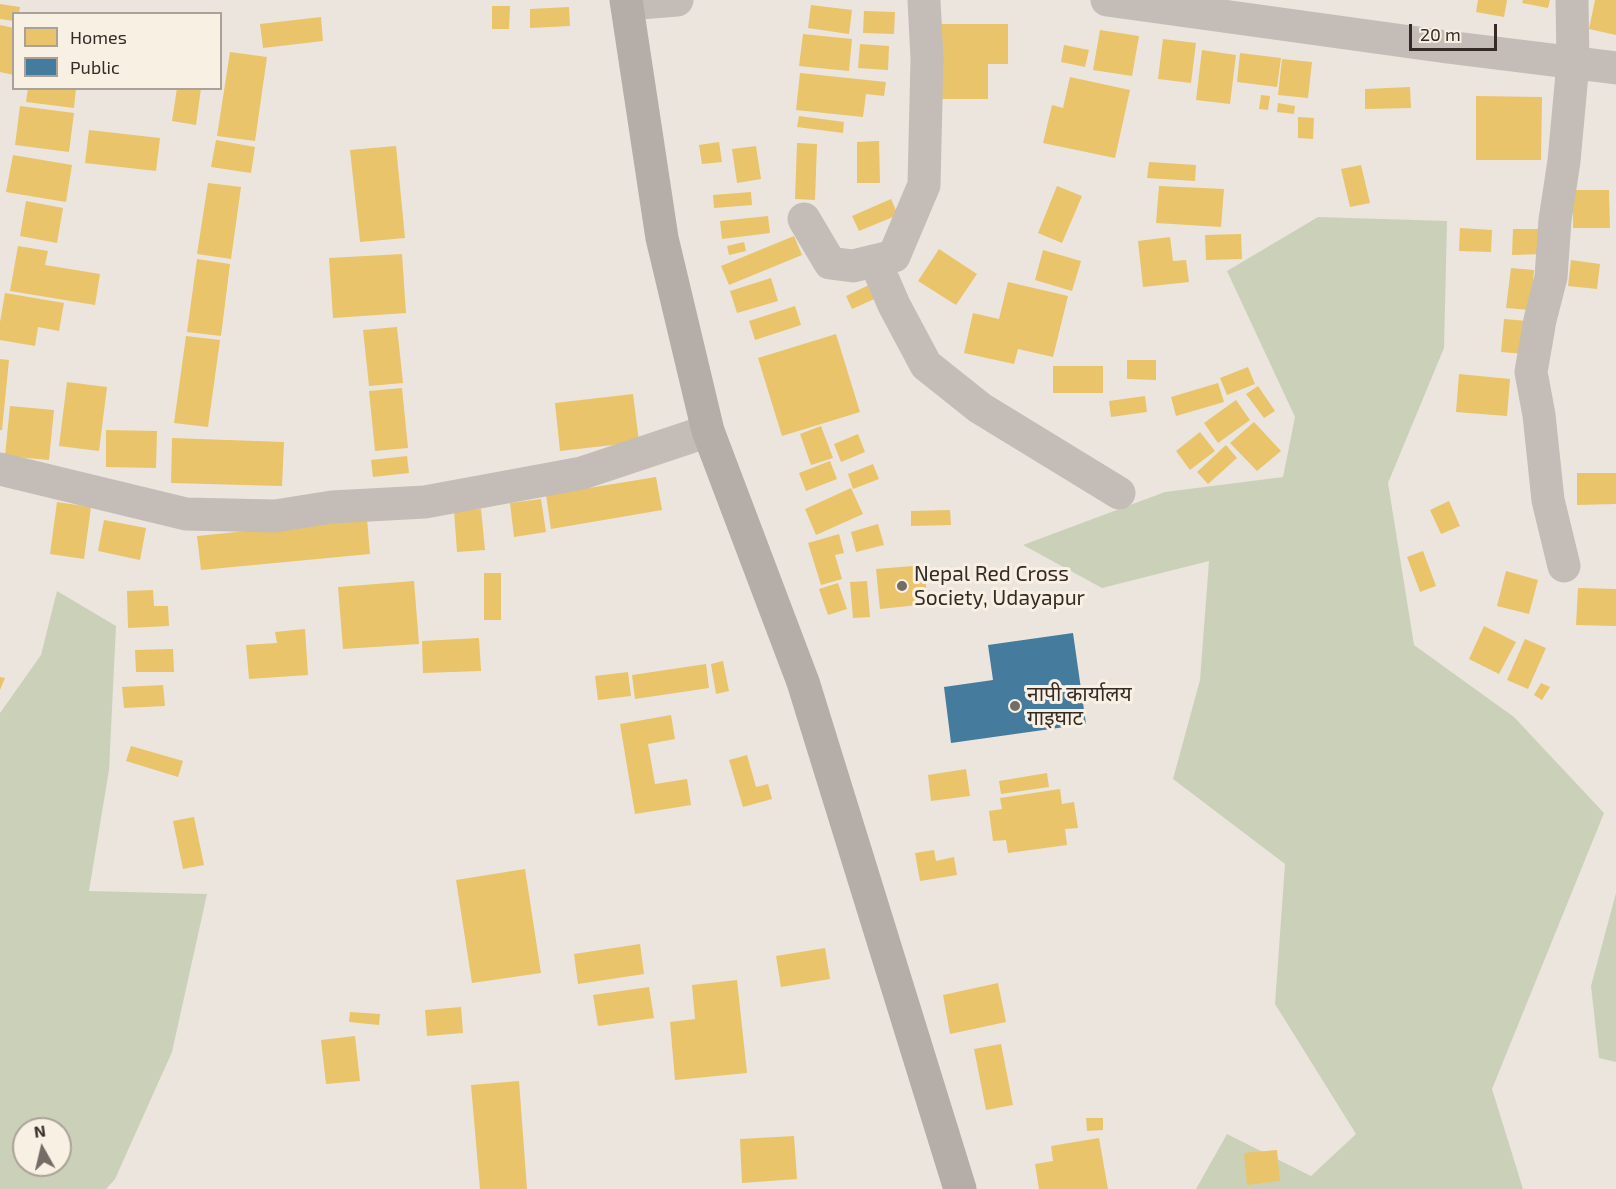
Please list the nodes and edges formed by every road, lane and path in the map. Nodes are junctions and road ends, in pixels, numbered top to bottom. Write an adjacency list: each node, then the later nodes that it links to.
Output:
1 (677, 0): 5 (street)
2 (924, 0): 10 (street)
3 (1107, 0): 6 (street)
4 (1572, 0): 7 (street)
5 (626, 2): 11 (main road)
6 (1232, 8): 7 (street)
7 (1573, 63): 8 (street); 14 (street)
8 (1616, 68)
9 (804, 219): 10 (street)
10 (875, 261): 13 (street)
11 (708, 431): 12 (street); 15 (main road)
12 (0, 469)
13 (1119, 493)
14 (1564, 566)
15 (960, 1189)

